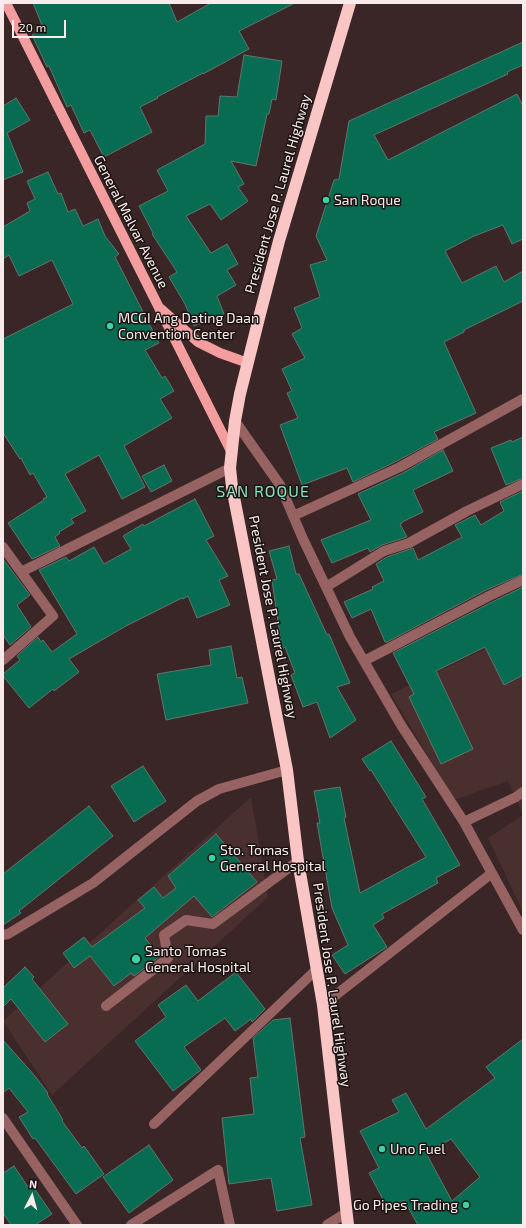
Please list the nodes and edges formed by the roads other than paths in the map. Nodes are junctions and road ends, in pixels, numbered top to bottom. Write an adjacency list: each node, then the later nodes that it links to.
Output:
1 (6, 3): 3 (main road, General Malvar Avenue)
2 (350, 3): 4 (highway, President Jose P. Laurel Highway)
3 (157, 305): 4 (main road); 7 (main road, General Malvar Avenue)
4 (248, 363): 6 (highway, President Jose P. Laurel Highway)
5 (523, 399): 10 (street)
6 (235, 421): 7 (highway, President Jose P. Laurel Highway); 10 (street)
7 (232, 453): 8 (highway, President Jose P. Laurel Highway)
8 (230, 468): 12 (street); 17 (highway, President Jose P. Laurel Highway)
9 (523, 484): 14 (street)
10 (293, 516): 14 (street)
11 (3, 547): 12 (street)
12 (21, 572): 15 (street)
13 (523, 580): 16 (street)
14 (326, 586): 16 (street)
15 (3, 660)
16 (364, 661): 19 (street)
17 (287, 770): 20 (highway, President Jose P. Laurel Highway); 23 (street)
18 (523, 792): 19 (street)
19 (464, 822): 21 (street)
20 (298, 861): 24 (highway, President Jose P. Laurel Highway); 26 (street)
21 (492, 873): 22 (street); 25 (street)
22 (523, 930)
23 (3, 936)
24 (317, 969): 25 (highway, President Jose P. Laurel Highway); 28 (street)
25 (323, 1005): 29 (highway, President Jose P. Laurel Highway)
26 (106, 1006)
27 (3, 1118): 30 (street)
28 (154, 1124)
29 (346, 1213): 33 (street); 34 (highway, President Jose P. Laurel Highway)
30 (77, 1225)
31 (131, 1225): 32 (street)
32 (230, 1225)
33 (327, 1225)
34 (348, 1225)

